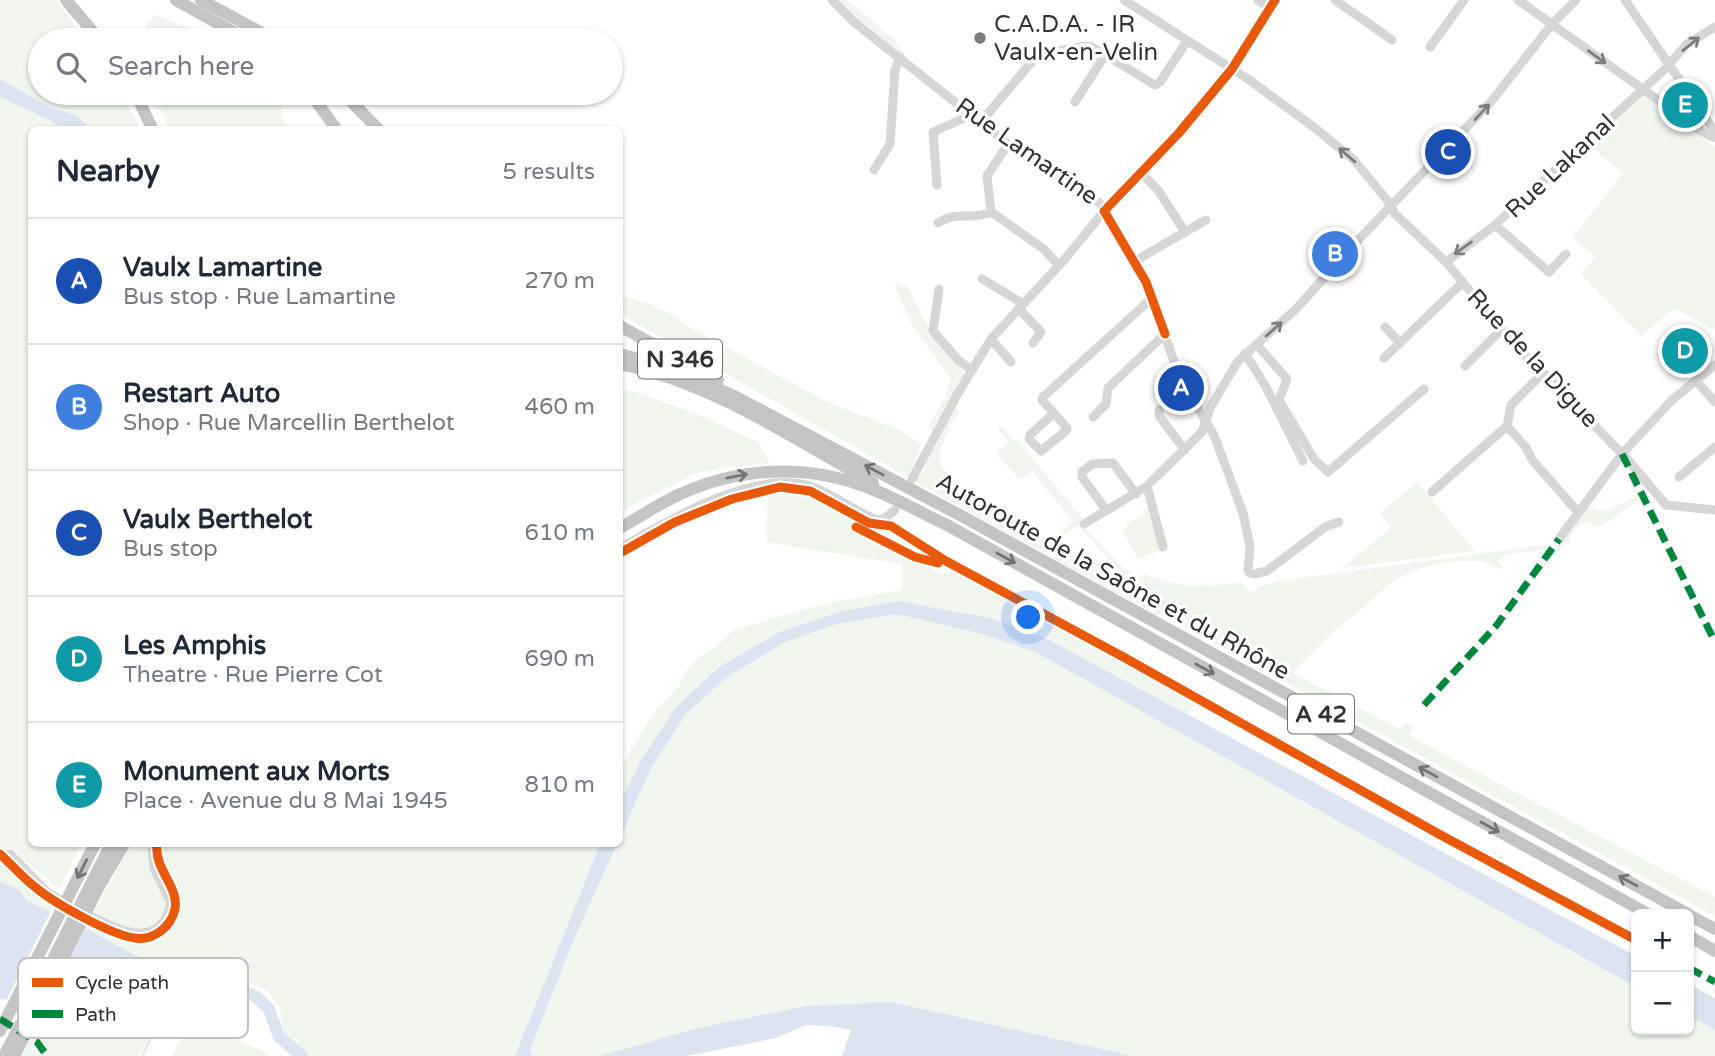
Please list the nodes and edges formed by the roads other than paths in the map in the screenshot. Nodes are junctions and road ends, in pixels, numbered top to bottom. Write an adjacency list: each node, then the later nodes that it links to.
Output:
1 (66, 0): 15 (highway)
2 (176, 0): 16 (highway)
3 (201, 0): 17 (highway)
4 (832, 0): 22 (street, Rue Lamartine)
5 (1124, 0): 19 (street, Rue de la Digue)
6 (1258, 0): 12 (street)
7 (1464, 0): 20 (street)
8 (1518, 0): 13 (street)
9 (1576, 0): 13 (street)
10 (1625, 0): 23 (street)
11 (1340, 1): 18 (street)
12 (1272, 4): 24 (street)
13 (1552, 24): 25 (street, one-way to 25); 43 (street, one-way to 13)
14 (1715, 27): 23 (street, Rue Lakanal, one-way to 14)
15 (90, 28)
16 (226, 28)
17 (253, 28)
18 (1392, 40)
19 (1187, 41): 21 (street); 24 (street, Rue de la Digue)
20 (1430, 47)
21 (1105, 55): 26 (street); 32 (street)
22 (900, 57): 31 (street, Rue Lamartine); 40 (street)
23 (1669, 64): 25 (street, Rue Lakanal); 37 (street)
24 (1232, 69): 41 (street); 43 (street, Rue de la Digue, one-way to 24)
25 (1643, 89): 38 (street); 48 (street, Rue Lakanal)
26 (1075, 102)
27 (141, 105): 33 (highway)
28 (319, 105): 34 (highway)
29 (355, 105): 30 (highway)
30 (365, 115): 35 (highway); 36 (highway)
31 (971, 116): 32 (street, Rue Lamartine); 42 (street)
32 (980, 123): 39 (street, Rue Lamartine)
33 (151, 126)
34 (334, 126)
35 (375, 126)
36 (384, 126)
37 (1715, 132)
38 (1715, 138)
39 (1007, 144): 44 (street, Rue Lamartine); 45 (street)
40 (874, 170)
41 (1140, 172): 44 (street); 49 (street)
42 (937, 185)
43 (1391, 207): 52 (street, Rue de la Digue); 66 (street, one-way to 43)
44 (1105, 209): 51 (street, Rue Lamartine); 53 (street)
45 (991, 212): 47 (street); 53 (street)
46 (1206, 220): 49 (street)
47 (938, 223)
48 (1495, 225): 50 (street); 52 (street, Rue Lakanal, one-way to 52)
49 (1185, 232): 51 (street)
50 (1566, 254)
51 (1135, 261): 57 (street, Rue Lamartine)
52 (1446, 262): 55 (street, Rue de la Digue)
53 (1059, 266): 58 (street)
54 (982, 279): 58 (street)
55 (1462, 282): 61 (street, Rue de la Digue); 65 (street)
56 (939, 289): 74 (street)
57 (1153, 297): 62 (street, Rue Lamartine); 81 (street)
58 (1020, 306): 63 (street); 64 (street)
59 (1385, 327): 65 (street)
60 (623, 328): 78 (highway, N 346)
61 (1502, 330): 73 (street); 75 (street, Rue de la Digue)
62 (1165, 334): 82 (street); 83 (street, Rue Lamartine)
63 (991, 339): 70 (street); 74 (street)
64 (1033, 343)
65 (1400, 343): 69 (street)
66 (1256, 345): 67 (street); 77 (street)
67 (1245, 353): 83 (street); 88 (street)
68 (623, 355): 78 (highway, Autoroute de la Saône et du Rhône / A 42)
69 (1384, 358)
70 (1011, 362)
71 (623, 365): 102 (highway)
72 (1715, 365): 87 (street)
73 (1465, 366)
74 (972, 370): 90 (street)
75 (1543, 373): 84 (street); 87 (street, Rue de la Digue)
76 (1700, 385): 79 (street)
77 (1424, 389)
78 (736, 397): 114 (highway, Autoroute de la Saône et du Rhône / A 42, one-way to 78)
79 (1715, 402)
80 (1159, 410): 86 (street)
81 (1054, 413)
82 (1093, 417)
83 (1205, 422): 86 (street); 100 (street, Rue Lamartine)
84 (1507, 426): 92 (street); 98 (street)
85 (1715, 447): 89 (street)
86 (1185, 450): 91 (street)
87 (1622, 454): 97 (street, Rue de la Digue); 98 (street)
88 (1303, 461)
89 (1679, 477)
90 (912, 479)
91 (1147, 486): 93 (street); 106 (street)
92 (1432, 492)
93 (1136, 494): 96 (street); 96 (street)
94 (673, 497): 99 (highway); 102 (highway, Autoroute de la Saône et du Rhône / A 42, one-way to 102); 103 (highway, Autoroute de la Saône et du Rhône / A 42)
95 (895, 510): 105 (street)
96 (1106, 510): 101 (street)
97 (1715, 510)
98 (1578, 512): 104 (street)
99 (623, 520)
100 (1339, 522)
101 (1084, 524)
102 (947, 525): 113 (highway, Autoroute de la Saône et du Rhône / A 42, one-way to 113)
103 (623, 526)
104 (1559, 539)
105 (623, 546)
106 (1163, 547)
107 (93, 847): 119 (highway, one-way to 119)
108 (110, 847): 112 (highway)
109 (120, 847): 112 (highway)
110 (152, 847): 111 (street)
111 (10, 854)
112 (86, 904): 120 (highway)
113 (1639, 909)
114 (1677, 909)
115 (1694, 918): 116 (highway, Autoroute de la Saône et du Rhône / A 42)
116 (1715, 929)
117 (1694, 939): 118 (highway)
118 (1715, 951)
119 (37, 958)
120 (58, 958)
121 (18, 996): 122 (highway, one-way to 122)
122 (1, 1030)
123 (18, 1036): 124 (highway)
124 (8, 1054)

